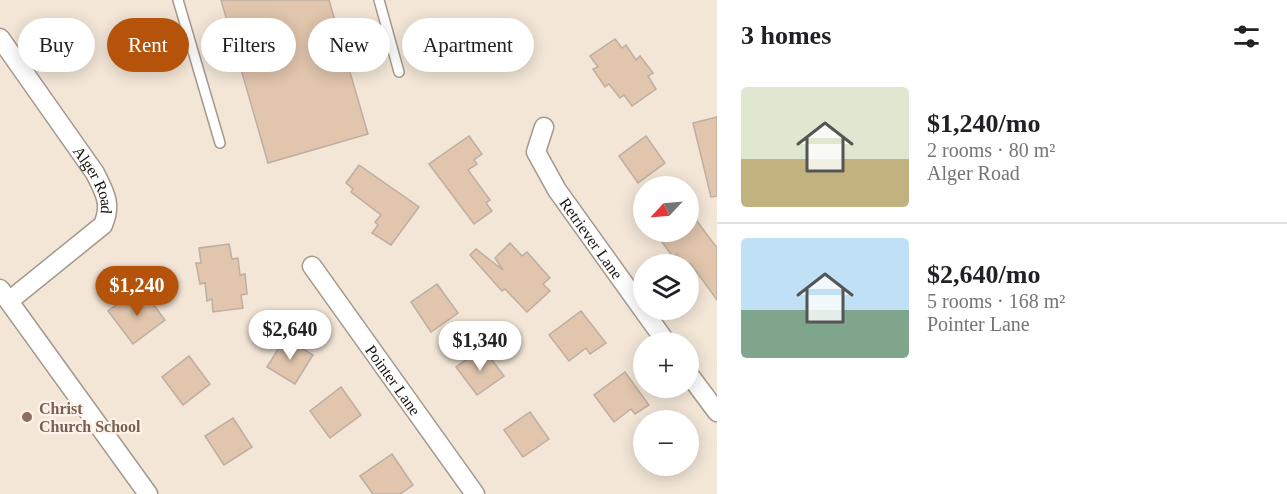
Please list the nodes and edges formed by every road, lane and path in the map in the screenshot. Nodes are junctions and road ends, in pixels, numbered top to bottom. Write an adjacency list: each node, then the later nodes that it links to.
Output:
1 (178, 0): 6 (lane)
2 (379, 0): 4 (lane)
3 (0, 38): 8 (street, Alger Road)
4 (399, 72)
5 (544, 127): 9 (street, Retriever Lane)
6 (220, 143)
7 (312, 266): 13 (street, Pointer Lane)
8 (4, 295): 12 (street)
9 (659, 332)
10 (699, 388): 11 (street)
11 (717, 412)
12 (148, 494)
13 (475, 494)

